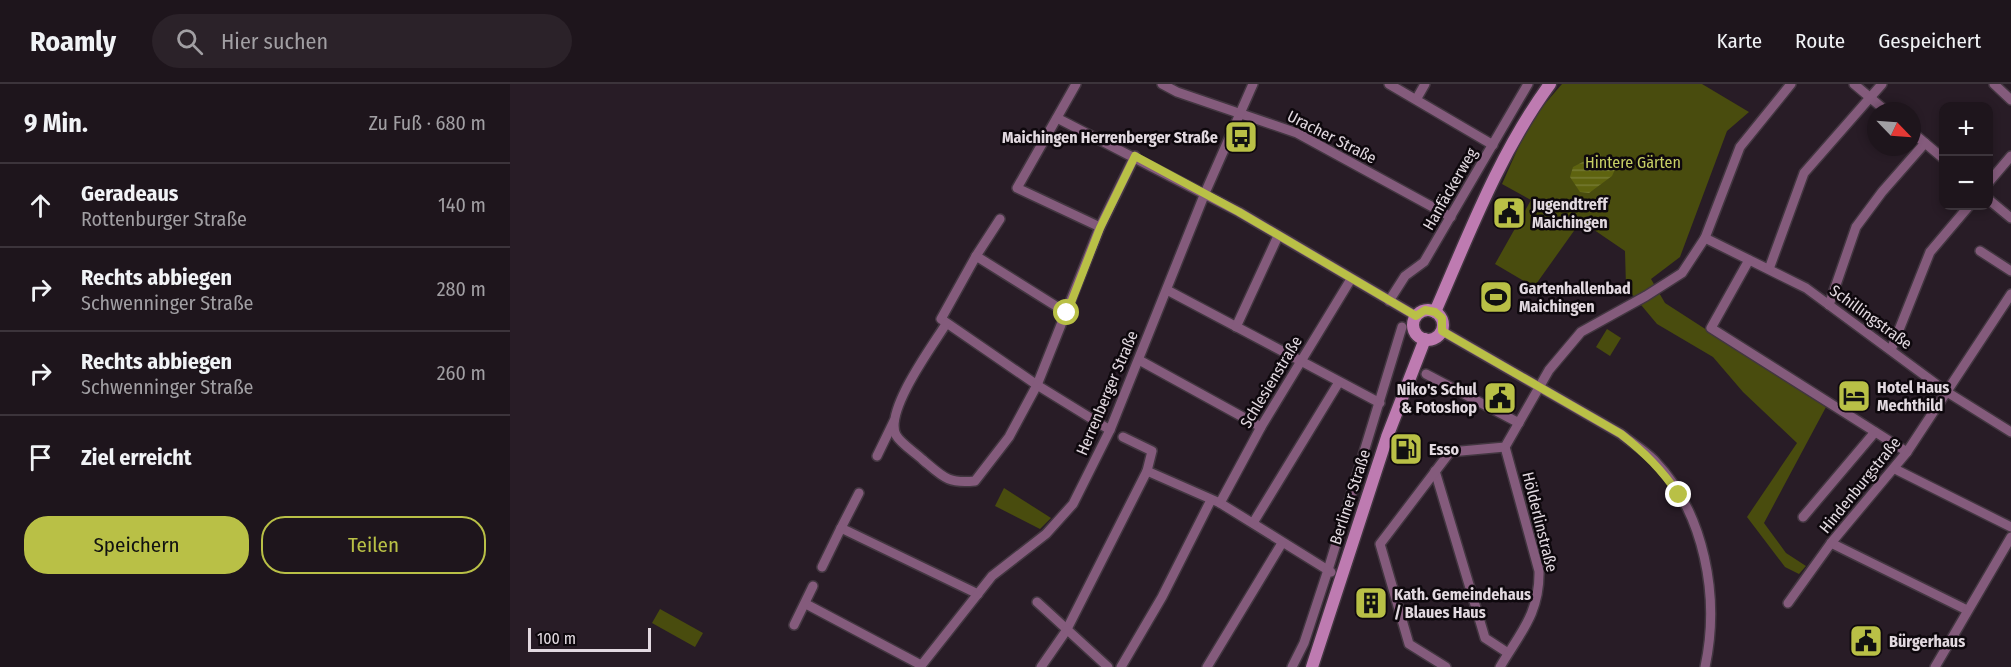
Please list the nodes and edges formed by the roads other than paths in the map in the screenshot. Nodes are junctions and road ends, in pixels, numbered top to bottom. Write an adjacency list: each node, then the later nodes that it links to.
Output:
1 (1076, 84): 17 (street)
2 (1162, 84): 16 (street, Uracher Straße)
3 (1253, 84): 16 (street, Herrenberger Straße)
4 (1389, 84): 12 (street)
5 (1425, 84): 12 (street)
6 (1528, 84): 20 (street, Hanfäckerweg)
7 (1550, 84): 44 (main road)
8 (1791, 84): 33 (street)
9 (1854, 84): 13 (street)
10 (1882, 84): 13 (street)
11 (1995, 84): 14 (street)
12 (1417, 98): 20 (street)
13 (1870, 98): 15 (street); 37 (street)
14 (2011, 100)
15 (1875, 102)
16 (1240, 114): 25 (street, Herrenberger Straße); 28 (street, Uracher Straße)
17 (1057, 118): 21 (street); 31 (street)
18 (1921, 140): 19 (street)
19 (1925, 143): 22 (street); 43 (street)
20 (1493, 145): 28 (street, Hanfäckerweg)
21 (1135, 156): 25 (street); 31 (street)
22 (1940, 156)
23 (2011, 156): 24 (street)
24 (1993, 178)
25 (1205, 193): 32 (street); 40 (street, Herrenberger Straße)
26 (1993, 202): 29 (street)
27 (1967, 210): 52 (street)
28 (1450, 217): 42 (street, Hanfäckerweg)
29 (2011, 218)
30 (1000, 219): 35 (street)
31 (1100, 228): 45 (street)
32 (1278, 236): 39 (street); 48 (street)
33 (1705, 238): 36 (street, Schillingstraße); 58 (street)
34 (1980, 251): 38 (street)
35 (976, 256): 45 (street); 47 (street)
36 (1749, 260): 37 (street, Schillingstraße); 65 (street)
37 (1768, 269): 43 (street, Schillingstraße)
38 (2011, 271)
39 (1351, 279): 42 (street); 54 (street, Schlesienstraße)
40 (1167, 290): 48 (street); 53 (street, Herrenberger Straße)
41 (2011, 294): 59 (street, Hindenburgstraße)
42 (1389, 301): 46 (street)
43 (1829, 305): 52 (street, Schillingstraße)
44 (1435, 312): 46 (main road); 50 (main road)
45 (1067, 313): 57 (street)
46 (1416, 316): 51 (main road)
47 (944, 322): 57 (street); 61 (street)
48 (1236, 327): 54 (street)
49 (1402, 327): 60 (street)
50 (1442, 331): 51 (main road); 58 (street)
51 (1425, 339): 85 (main road, Berliner Straße)
52 (1891, 350): 59 (street, Schillingstraße)
53 (1139, 360): 63 (street); 64 (street, Herrenberger Straße)
54 (1300, 361): 56 (street); 63 (street, Schlesienstraße)
55 (1426, 374): 62 (street)
56 (1339, 382): 60 (street); 77 (street)
57 (1037, 385): 61 (street); 64 (street)
58 (1540, 388): 62 (street); 104 (street)
59 (1947, 392): 66 (street, Schillingstraße); 69 (street, Hindenburgstraße)
60 (1380, 404): 84 (street)
61 (894, 420): 70 (street)
62 (1519, 423): 68 (street)
63 (1261, 427): 75 (street, Schlesienstraße)
64 (1110, 430): 87 (street, Herrenberger Straße)
65 (1875, 432): 69 (street); 76 (street)
66 (2011, 432)
67 (1123, 436): 72 (street)
68 (1505, 447): 73 (street); 94 (street, Hölderlinstraße)
69 (1907, 452): 71 (street, Hindenburgstraße)
70 (877, 456)
71 (1895, 469): 78 (street); 82 (street, Hindenburgstraße)
72 (1147, 471): 75 (street); 93 (street)
73 (1435, 471): 94 (street); 102 (street)
74 (859, 493): 79 (street)
75 (1216, 501): 77 (street); 98 (street, Schlesienstraße)
76 (1803, 517)
77 (1252, 523): 81 (street)
78 (2011, 527)
79 (841, 528): 83 (street); 87 (street)
80 (2011, 537): 91 (street)
81 (1282, 543): 84 (street); 99 (street)
82 (1831, 543): 89 (street, Hindenburgstraße); 91 (street)
83 (822, 567)
84 (1328, 570): 85 (street); 100 (street)
85 (1341, 577): 101 (main road, Berliner Straße)
86 (813, 586): 90 (street)
87 (978, 594): 95 (street, Herrenberger Straße)
88 (1037, 602): 93 (street)
89 (1788, 603)
90 (806, 604): 92 (street); 95 (street)
91 (1967, 610): 105 (street)
92 (794, 625)
93 (1066, 631): 96 (street); 97 (street)
94 (1508, 653): 103 (street, Hölderlinstraße)
95 (921, 666)
96 (1041, 667)
97 (1108, 667)
98 (1121, 667)
99 (1208, 667)
100 (1293, 667)
101 (1312, 667)
102 (1446, 667)
103 (1500, 667)
104 (1705, 667)
105 (1935, 667)

